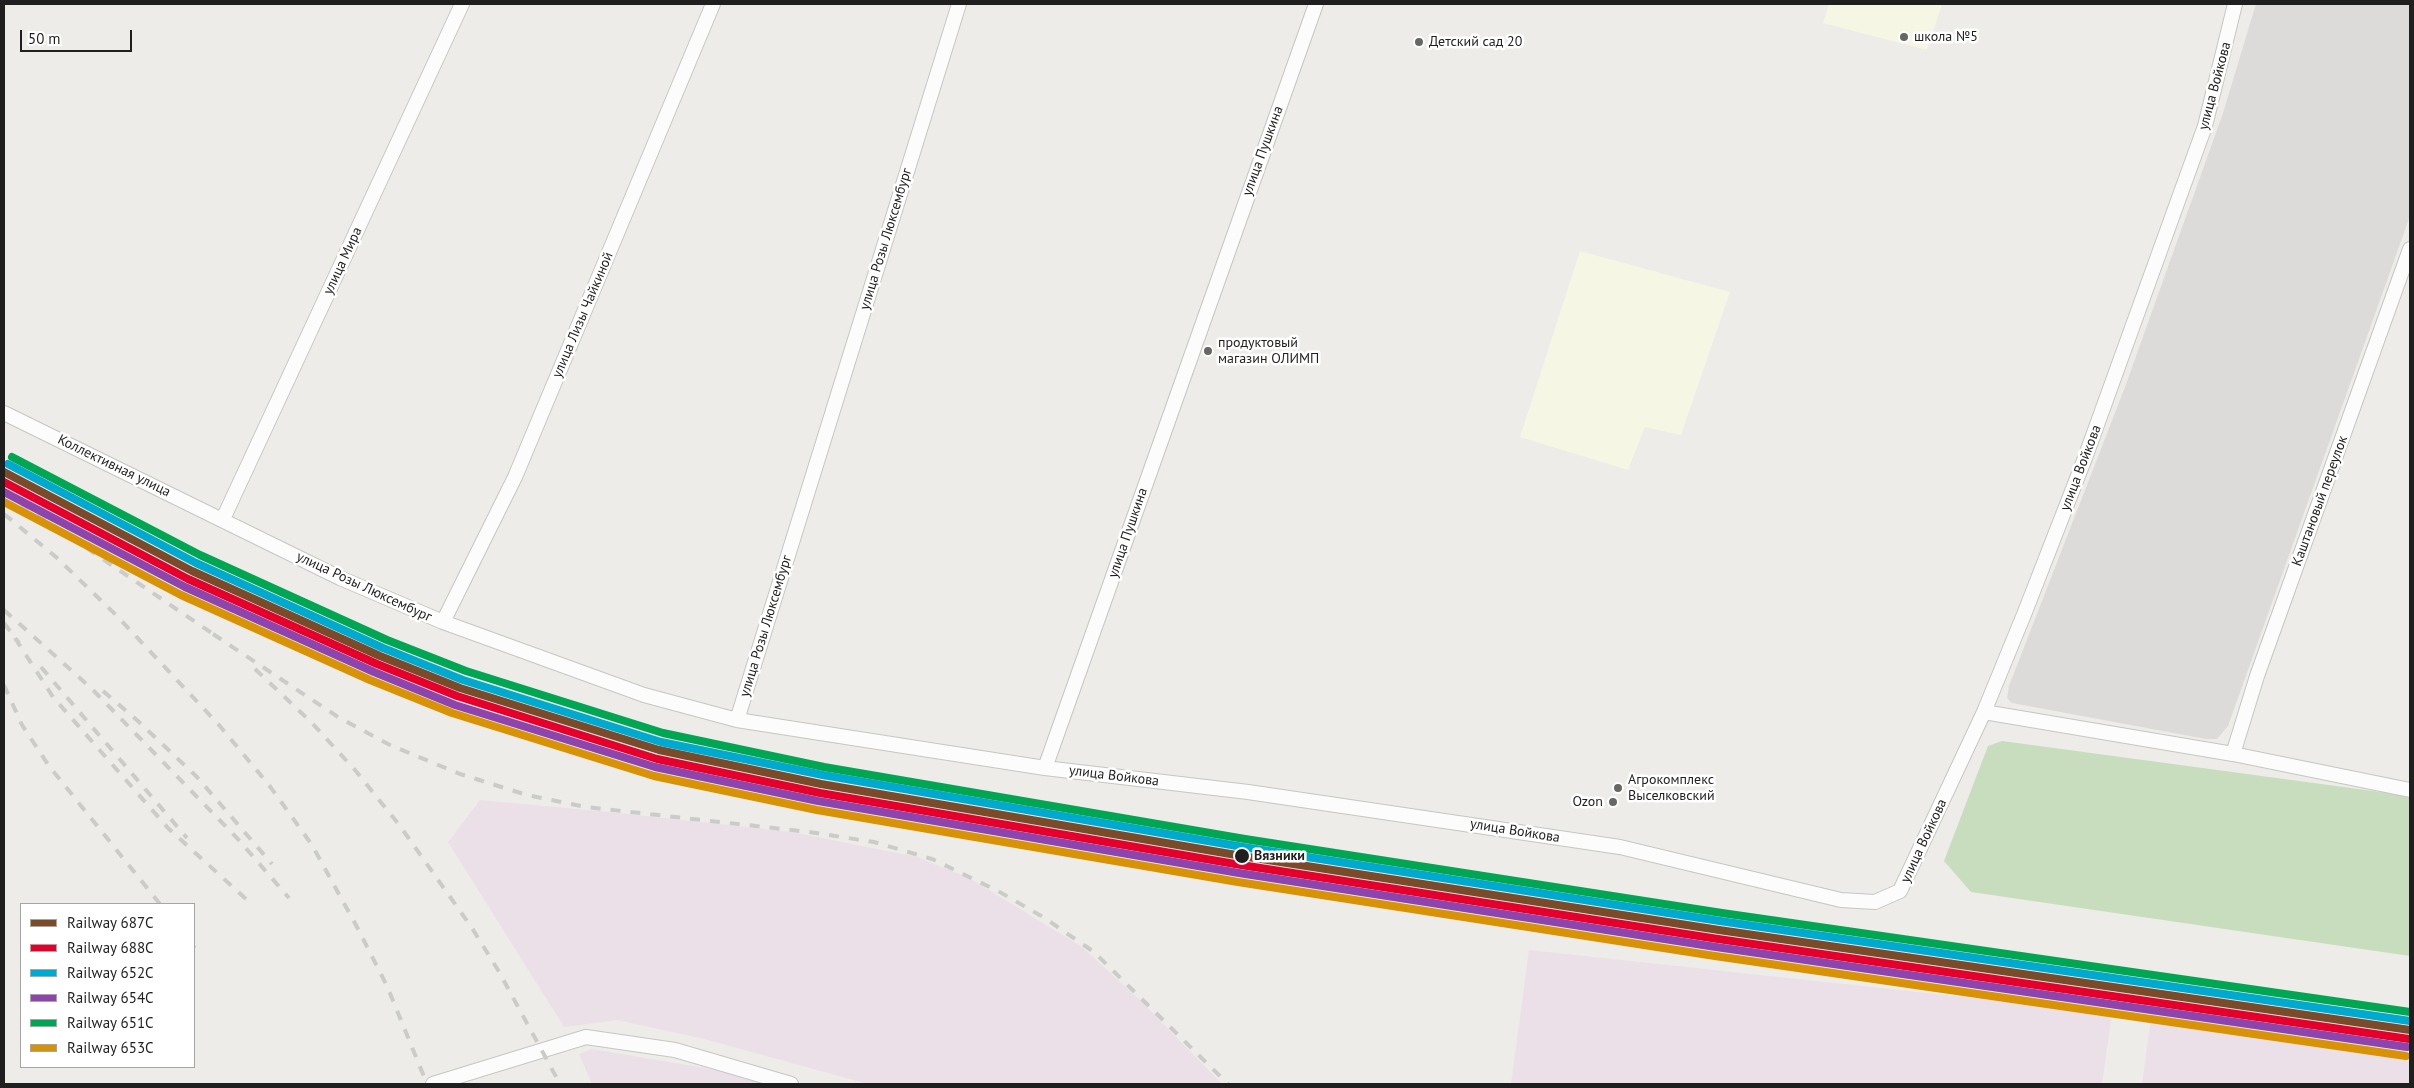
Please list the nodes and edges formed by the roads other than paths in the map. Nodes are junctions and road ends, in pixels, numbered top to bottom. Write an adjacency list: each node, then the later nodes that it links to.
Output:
1 (462, 4): 8 (street, улица Мира)
2 (713, 4): 9 (street, улица Лизы Чайкиной)
3 (959, 4): 11 (street, улица Розы Люксембург)
4 (1316, 4): 13 (street, улица Пушкина)
5 (2235, 4): 10 (street, улица Войкова)
6 (2410, 249): 12 (street, Каштановый переулок)
7 (4, 413): 8 (street, Коллективная улица)
8 (224, 519): 9 (street, улица Розы Люксембург)
9 (443, 622): 11 (street, улица Розы Люксембург)
10 (1984, 712): 12 (street); 13 (street, улица Войкова)
11 (737, 720): 13 (street)
12 (2233, 754): 14 (street)
13 (1045, 768)
14 (2410, 790)
15 (764, 1081): 16 (street); 17 (street)
16 (434, 1084)
17 (791, 1084)

